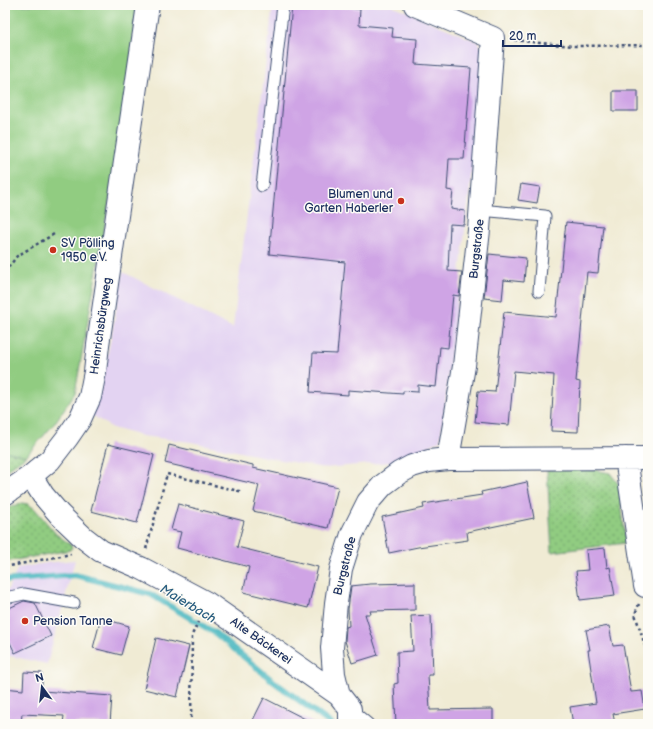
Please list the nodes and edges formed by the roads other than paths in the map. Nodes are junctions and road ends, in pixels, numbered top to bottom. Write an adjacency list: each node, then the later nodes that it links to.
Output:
1 (148, 5): 10 (street, Heinrichsbürgweg)
2 (283, 5): 4 (lane)
3 (415, 5): 5 (street, Burgstraße)
4 (262, 186)
5 (480, 210): 6 (lane); 9 (street, Burgstraße)
6 (539, 291)
7 (626, 458): 8 (street, Burgstraße); 9 (street, Burgstraße); 12 (street)
8 (648, 458)
9 (448, 459): 15 (street, Burgstraße)
10 (32, 476): 11 (street, Heinrichsbürgweg); 15 (street, Alte Bäckerei)
11 (5, 494)
12 (645, 586)
13 (5, 598): 14 (lane)
14 (74, 603)
15 (346, 709): 16 (lane)
16 (368, 724)

